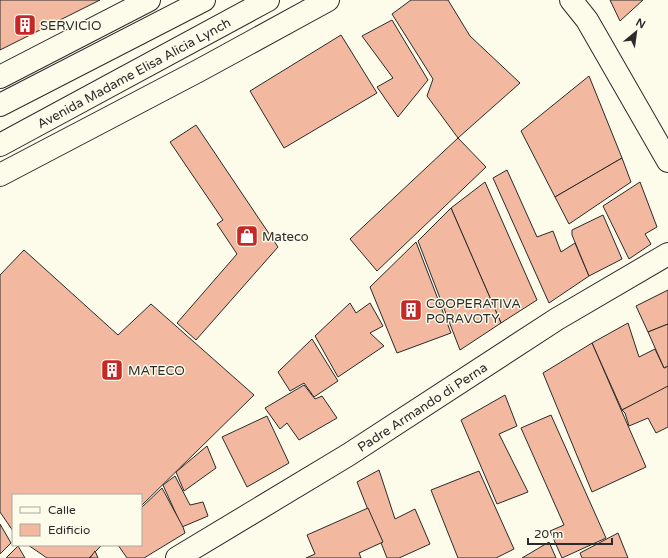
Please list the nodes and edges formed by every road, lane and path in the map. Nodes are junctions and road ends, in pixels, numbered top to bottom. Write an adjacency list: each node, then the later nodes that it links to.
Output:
1 (148, 0): 6 (main road)
2 (204, 0): 7 (main road)
3 (268, 0): 8 (main road, Avenida Madame Elisa Alicia Lynch)
4 (328, 0): 10 (main road)
5 (571, 0): 9 (main road)
6 (0, 77)
7 (0, 105)
8 (0, 145)
9 (668, 161)
10 (0, 175)
11 (668, 254): 12 (main road, Padre Armando di Perna)
12 (176, 558)

